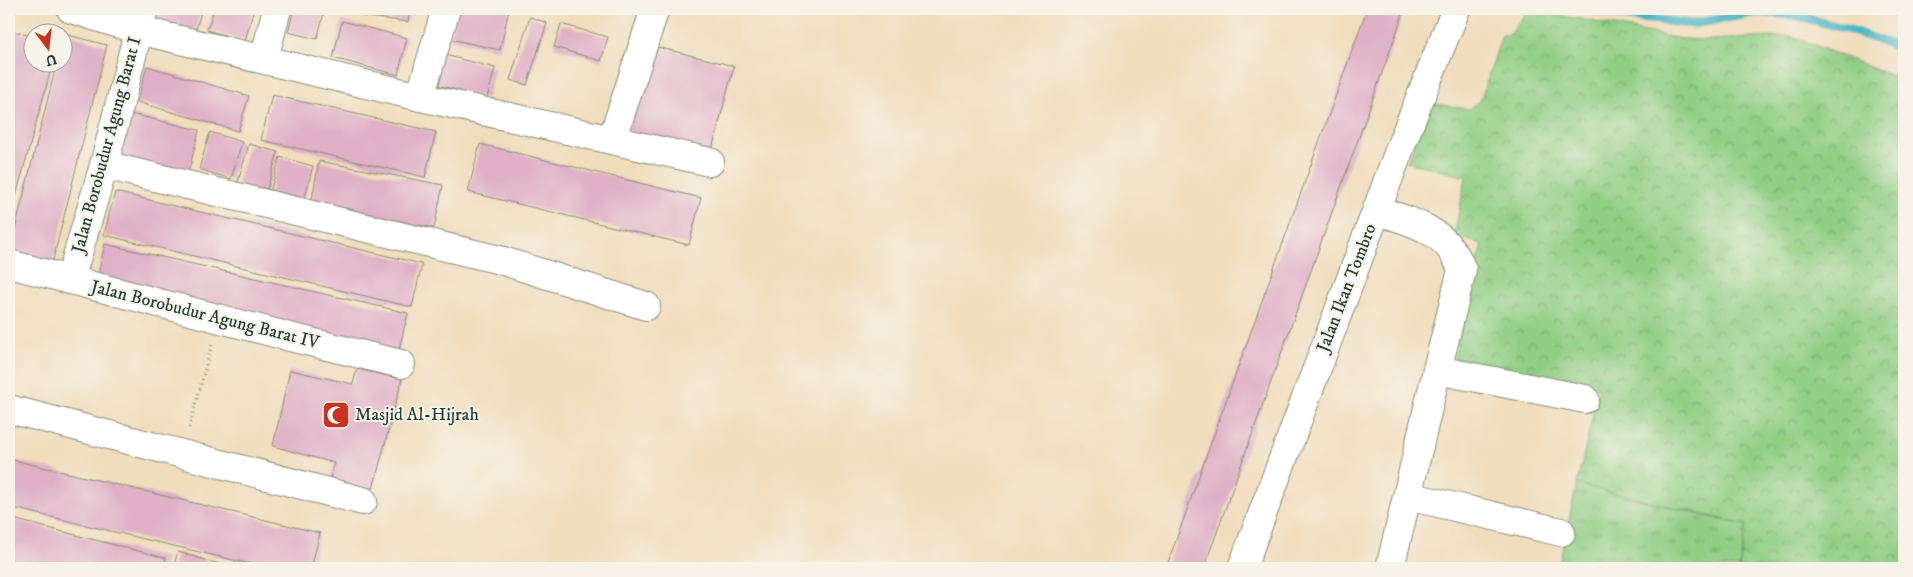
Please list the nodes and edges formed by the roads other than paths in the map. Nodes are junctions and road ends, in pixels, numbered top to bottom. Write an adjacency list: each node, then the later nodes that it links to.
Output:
1 (71, 9): 6 (street)
2 (278, 9): 7 (street)
3 (446, 9): 8 (street)
4 (655, 9): 9 (street)
5 (1456, 9): 12 (street, Jalan Ikan Tombro)
6 (141, 19): 7 (street); 11 (street, Jalan Borobudur Agung Barat I)
7 (264, 59): 8 (street)
8 (420, 97): 9 (street)
9 (612, 140): 10 (street)
10 (710, 162)
11 (104, 165): 14 (street, Jalan Borobudur Agung Barat I); 15 (street)
12 (1376, 211): 17 (street); 23 (street, Jalan Ikan Tombro)
13 (9, 264): 14 (street, Jalan Borobudur Agung Barat IV)
14 (70, 280): 16 (street, Jalan Borobudur Agung Barat IV)
15 (646, 306)
16 (401, 364)
17 (1437, 370): 18 (street); 20 (street)
18 (1585, 399)
19 (9, 409): 21 (street)
20 (1408, 496): 22 (street); 24 (street)
21 (363, 501)
22 (1561, 532)
23 (1242, 568)
24 (1390, 568)

